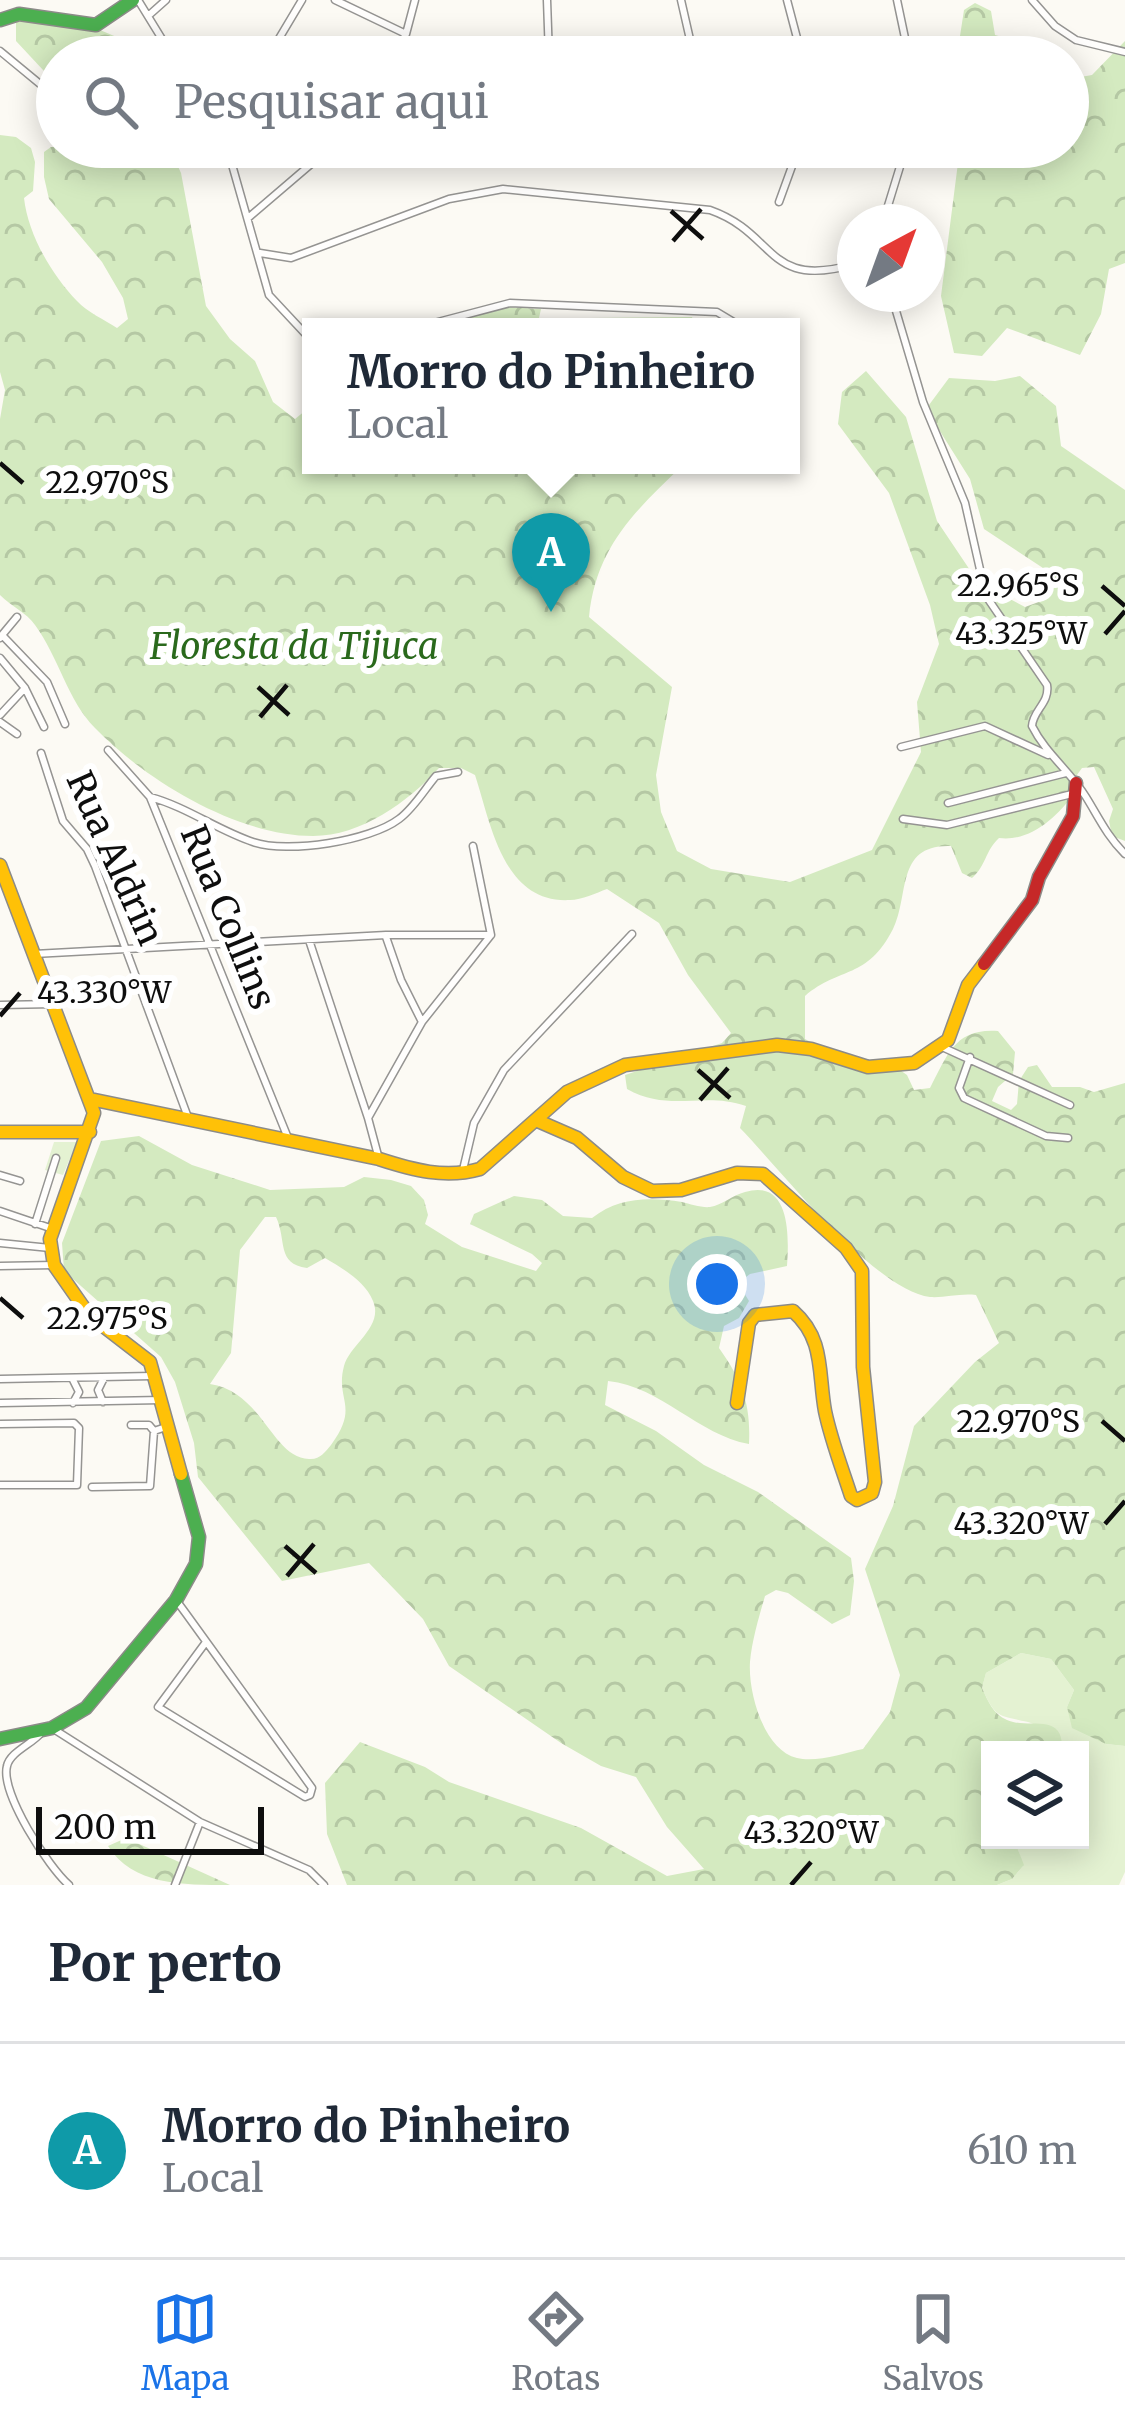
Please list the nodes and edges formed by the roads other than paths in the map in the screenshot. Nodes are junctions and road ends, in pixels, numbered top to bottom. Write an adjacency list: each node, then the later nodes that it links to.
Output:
1 (136, 0): 11 (street); 12 (street)
2 (166, 0): 11 (street)
3 (302, 0): 15 (street)
4 (335, 0): 13 (street)
5 (415, 0): 13 (street)
6 (547, 0): 16 (street)
7 (681, 0): 17 (street)
8 (787, 0): 18 (street)
9 (897, 0): 19 (street)
10 (1032, 0): 20 (street)
11 (148, 16): 14 (street)
12 (0, 20)
13 (406, 34)
14 (160, 36)
15 (281, 36)
16 (548, 36)
17 (689, 36)
18 (796, 36)
19 (905, 36)
20 (1070, 36)
21 (1089, 43): 23 (street)
22 (0, 51): 24 (street)
23 (1125, 52)
24 (36, 79)
25 (233, 168): 31 (street)
26 (306, 168): 31 (street)
27 (791, 168): 29 (street)
28 (900, 168): 30 (street)
29 (779, 202)
30 (889, 204)
31 (248, 218): 32 (street)
32 (260, 254): 33 (street); 37 (street)
33 (837, 267)
34 (896, 312): 49 (street)
35 (453, 318): 36 (street)
36 (727, 318)
37 (302, 330)
38 (17, 616): 39 (street)
39 (1, 636): 43 (street)
40 (2, 664): 41 (street)
41 (26, 688): 42 (street); 44 (street)
42 (0, 718): 45 (street)
43 (65, 724)
44 (44, 727)
45 (17, 734)
46 (901, 747): 49 (street)
47 (108, 750): 52 (street)
48 (41, 753): 63 (street, Rua Aldrin)
49 (1049, 755): 51 (street)
50 (458, 772): 52 (street, Rua Collins)
51 (1071, 783): 53 (street); 54 (street); 56 (street); 68 (street)
52 (150, 796): 62 (street, Rua Collins)
53 (948, 803)
54 (903, 818)
55 (472, 846): 60 (street)
56 (1125, 854)
57 (0, 865): 64 (street)
58 (632, 934): 81 (street)
59 (386, 935): 60 (street); 61 (street); 67 (street)
60 (491, 935): 67 (street)
61 (309, 940): 62 (street); 72 (street)
62 (211, 946): 63 (street); 78 (street, Rua Collins)
63 (128, 952): 64 (street); 73 (street, Rua Aldrin)
64 (34, 954): 65 (street)
65 (55, 1004): 66 (street); 70 (street)
66 (0, 1005)
67 (422, 1022): 72 (street)
68 (942, 1047): 69 (street); 74 (street)
69 (970, 1057): 71 (street); 77 (street)
70 (90, 1099): 73 (street); 76 (street)
71 (1070, 1105)
72 (368, 1118): 80 (street)
73 (189, 1120): 78 (street)
74 (538, 1121): 81 (street); 99 (street)
75 (0, 1132): 76 (street)
76 (90, 1132): 86 (street)
77 (1068, 1138)
78 (290, 1142): 80 (street)
79 (56, 1158): 85 (street)
80 (379, 1159): 81 (street)
81 (462, 1174)
82 (0, 1175): 83 (street)
83 (20, 1181)
84 (0, 1211): 85 (street)
85 (35, 1224): 86 (street)
86 (53, 1229): 88 (street)
87 (0, 1243): 88 (street)
88 (50, 1248): 89 (street)
89 (54, 1265): 90 (street); 91 (street)
90 (0, 1266)
91 (156, 1376): 92 (street); 95 (street)
92 (104, 1378): 94 (street); 98 (street)
93 (0, 1379): 94 (street)
94 (73, 1379): 97 (street)
95 (162, 1400): 98 (street); 102 (street)
96 (0, 1402): 97 (street)
97 (74, 1403): 98 (street)
98 (103, 1403)
99 (736, 1403)
100 (0, 1424): 104 (street)
101 (131, 1425): 103 (street)
102 (170, 1426): 103 (street); 106 (street)
103 (154, 1431): 105 (street)
104 (0, 1485)
105 (92, 1487)
106 (176, 1600): 107 (street); 108 (street)
107 (206, 1642): 107 (street)
108 (48, 1729): 109 (street); 110 (street); 111 (street)
109 (0, 1739)
110 (200, 1822): 112 (street); 113 (street)
111 (69, 1885)
112 (175, 1885)
113 (324, 1885)

